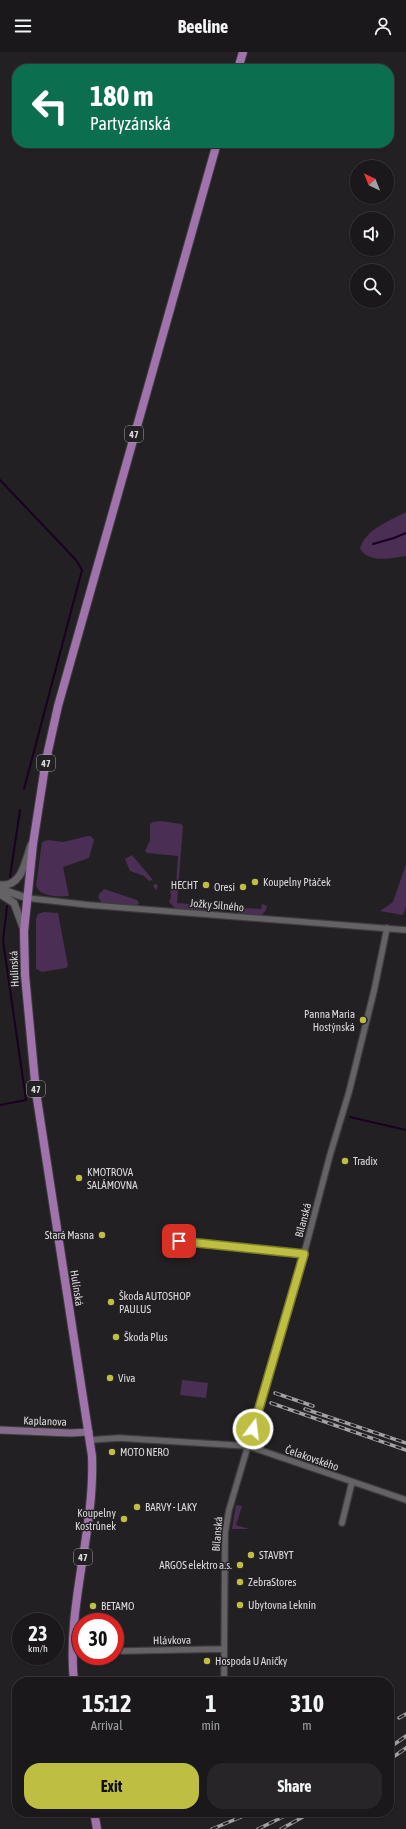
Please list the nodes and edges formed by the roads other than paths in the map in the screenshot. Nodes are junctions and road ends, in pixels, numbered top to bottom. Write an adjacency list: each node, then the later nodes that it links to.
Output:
1 (243, 52): 2 (main road)
2 (239, 64)
3 (216, 148): 4 (main road, 47)
4 (34, 834): 5 (street); 8 (main road, 47)
5 (0, 885)
6 (0, 889): 8 (street)
7 (0, 894): 11 (street)
8 (27, 898): 9 (street, Jožky Silného); 11 (main road, Hulínská / 47)
9 (387, 928): 10 (street, Jožky Silného); 13 (street, Bílanská)
10 (406, 930)
11 (24, 931): 15 (main road, Hulínská / 47)
12 (179, 1241): 13 (street)
13 (304, 1254): 16 (street, Bílanská)
14 (0, 1430): 15 (main road, Kaplanova)
15 (90, 1436): 16 (street, Čelakovského); 22 (main road, Hulínská / 47)
16 (248, 1446): 17 (street, Čelakovského); 20 (street, Bílanská)
17 (352, 1482): 18 (street, Čelakovského); 19 (street)
18 (406, 1500)
19 (342, 1523)
20 (223, 1649): 21 (street, Hlávkova); 23 (street, Bílanská)
21 (124, 1651)
22 (74, 1677)
23 (224, 1677)
24 (95, 1817): 25 (main road)
25 (97, 1829)

